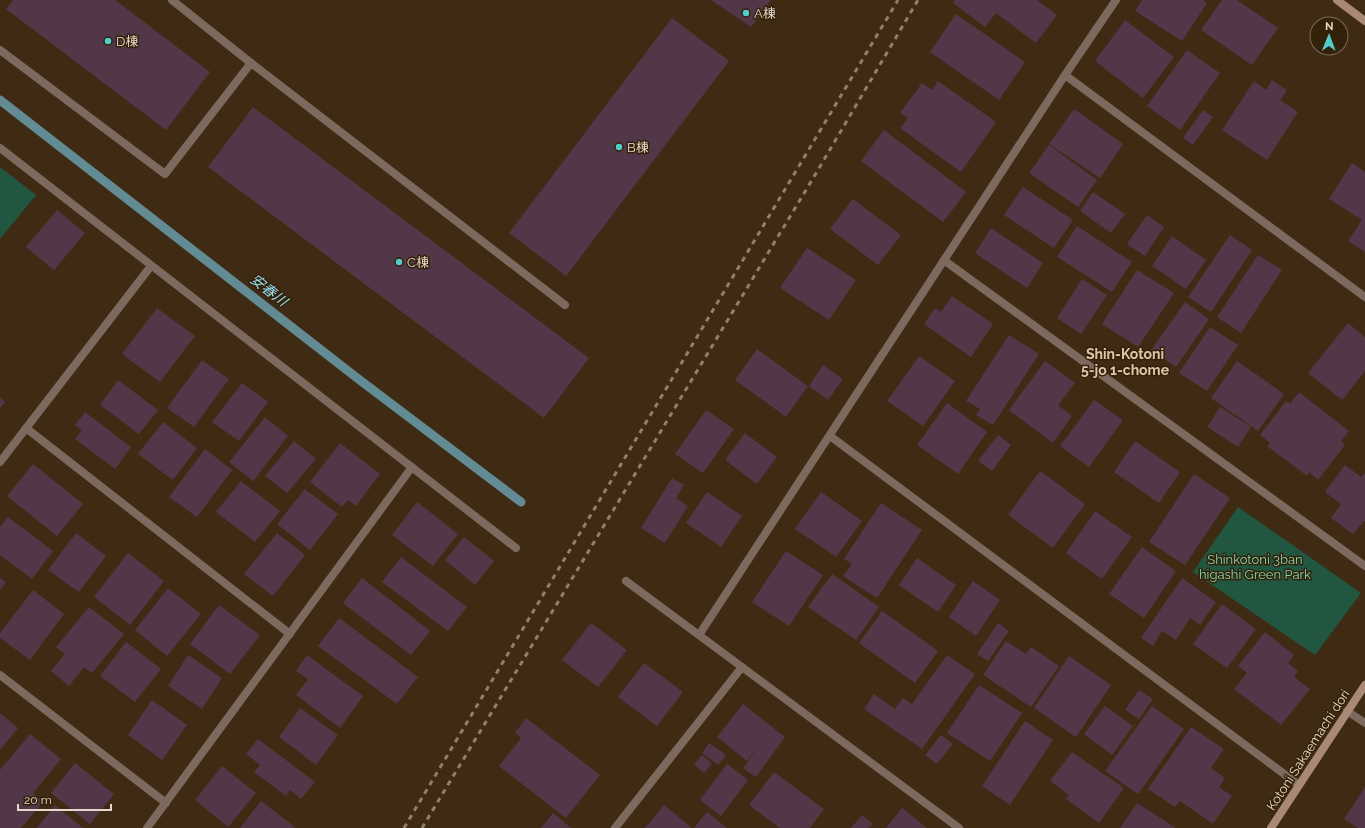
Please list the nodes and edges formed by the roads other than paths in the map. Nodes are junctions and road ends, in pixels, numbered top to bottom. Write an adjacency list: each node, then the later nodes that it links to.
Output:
1 (172, 0): 6 (street)
2 (1116, 0): 7 (street)
3 (1337, 0): 4 (main road)
4 (1365, 21)
5 (0, 50): 6 (street)
6 (250, 63): 12 (street)
7 (1066, 75): 9 (street); 11 (street)
8 (0, 148): 10 (street)
9 (944, 261): 14 (street); 18 (street)
10 (151, 266): 13 (street); 16 (street)
11 (1365, 297)
12 (565, 305)
13 (26, 428): 15 (street); 20 (street)
14 (830, 436): 21 (street); 27 (street)
15 (0, 462)
16 (412, 467): 17 (street); 20 (street)
17 (516, 548)
18 (1365, 566)
19 (626, 581): 21 (street)
20 (290, 634): 28 (street)
21 (699, 635): 22 (street)
22 (742, 667): 30 (street); 31 (street)
23 (0, 675): 28 (street)
24 (1365, 685): 25 (main road, Kotoni Sakaemachi dori)
25 (1348, 712): 26 (street); 27 (main road, Kotoni Sakaemachi dori)
26 (1365, 723)
27 (1299, 785): 32 (main road, Kotoni Sakaemachi dori)
28 (166, 803): 29 (street)
29 (147, 828)
30 (616, 828)
31 (959, 828)
32 (1271, 828)

